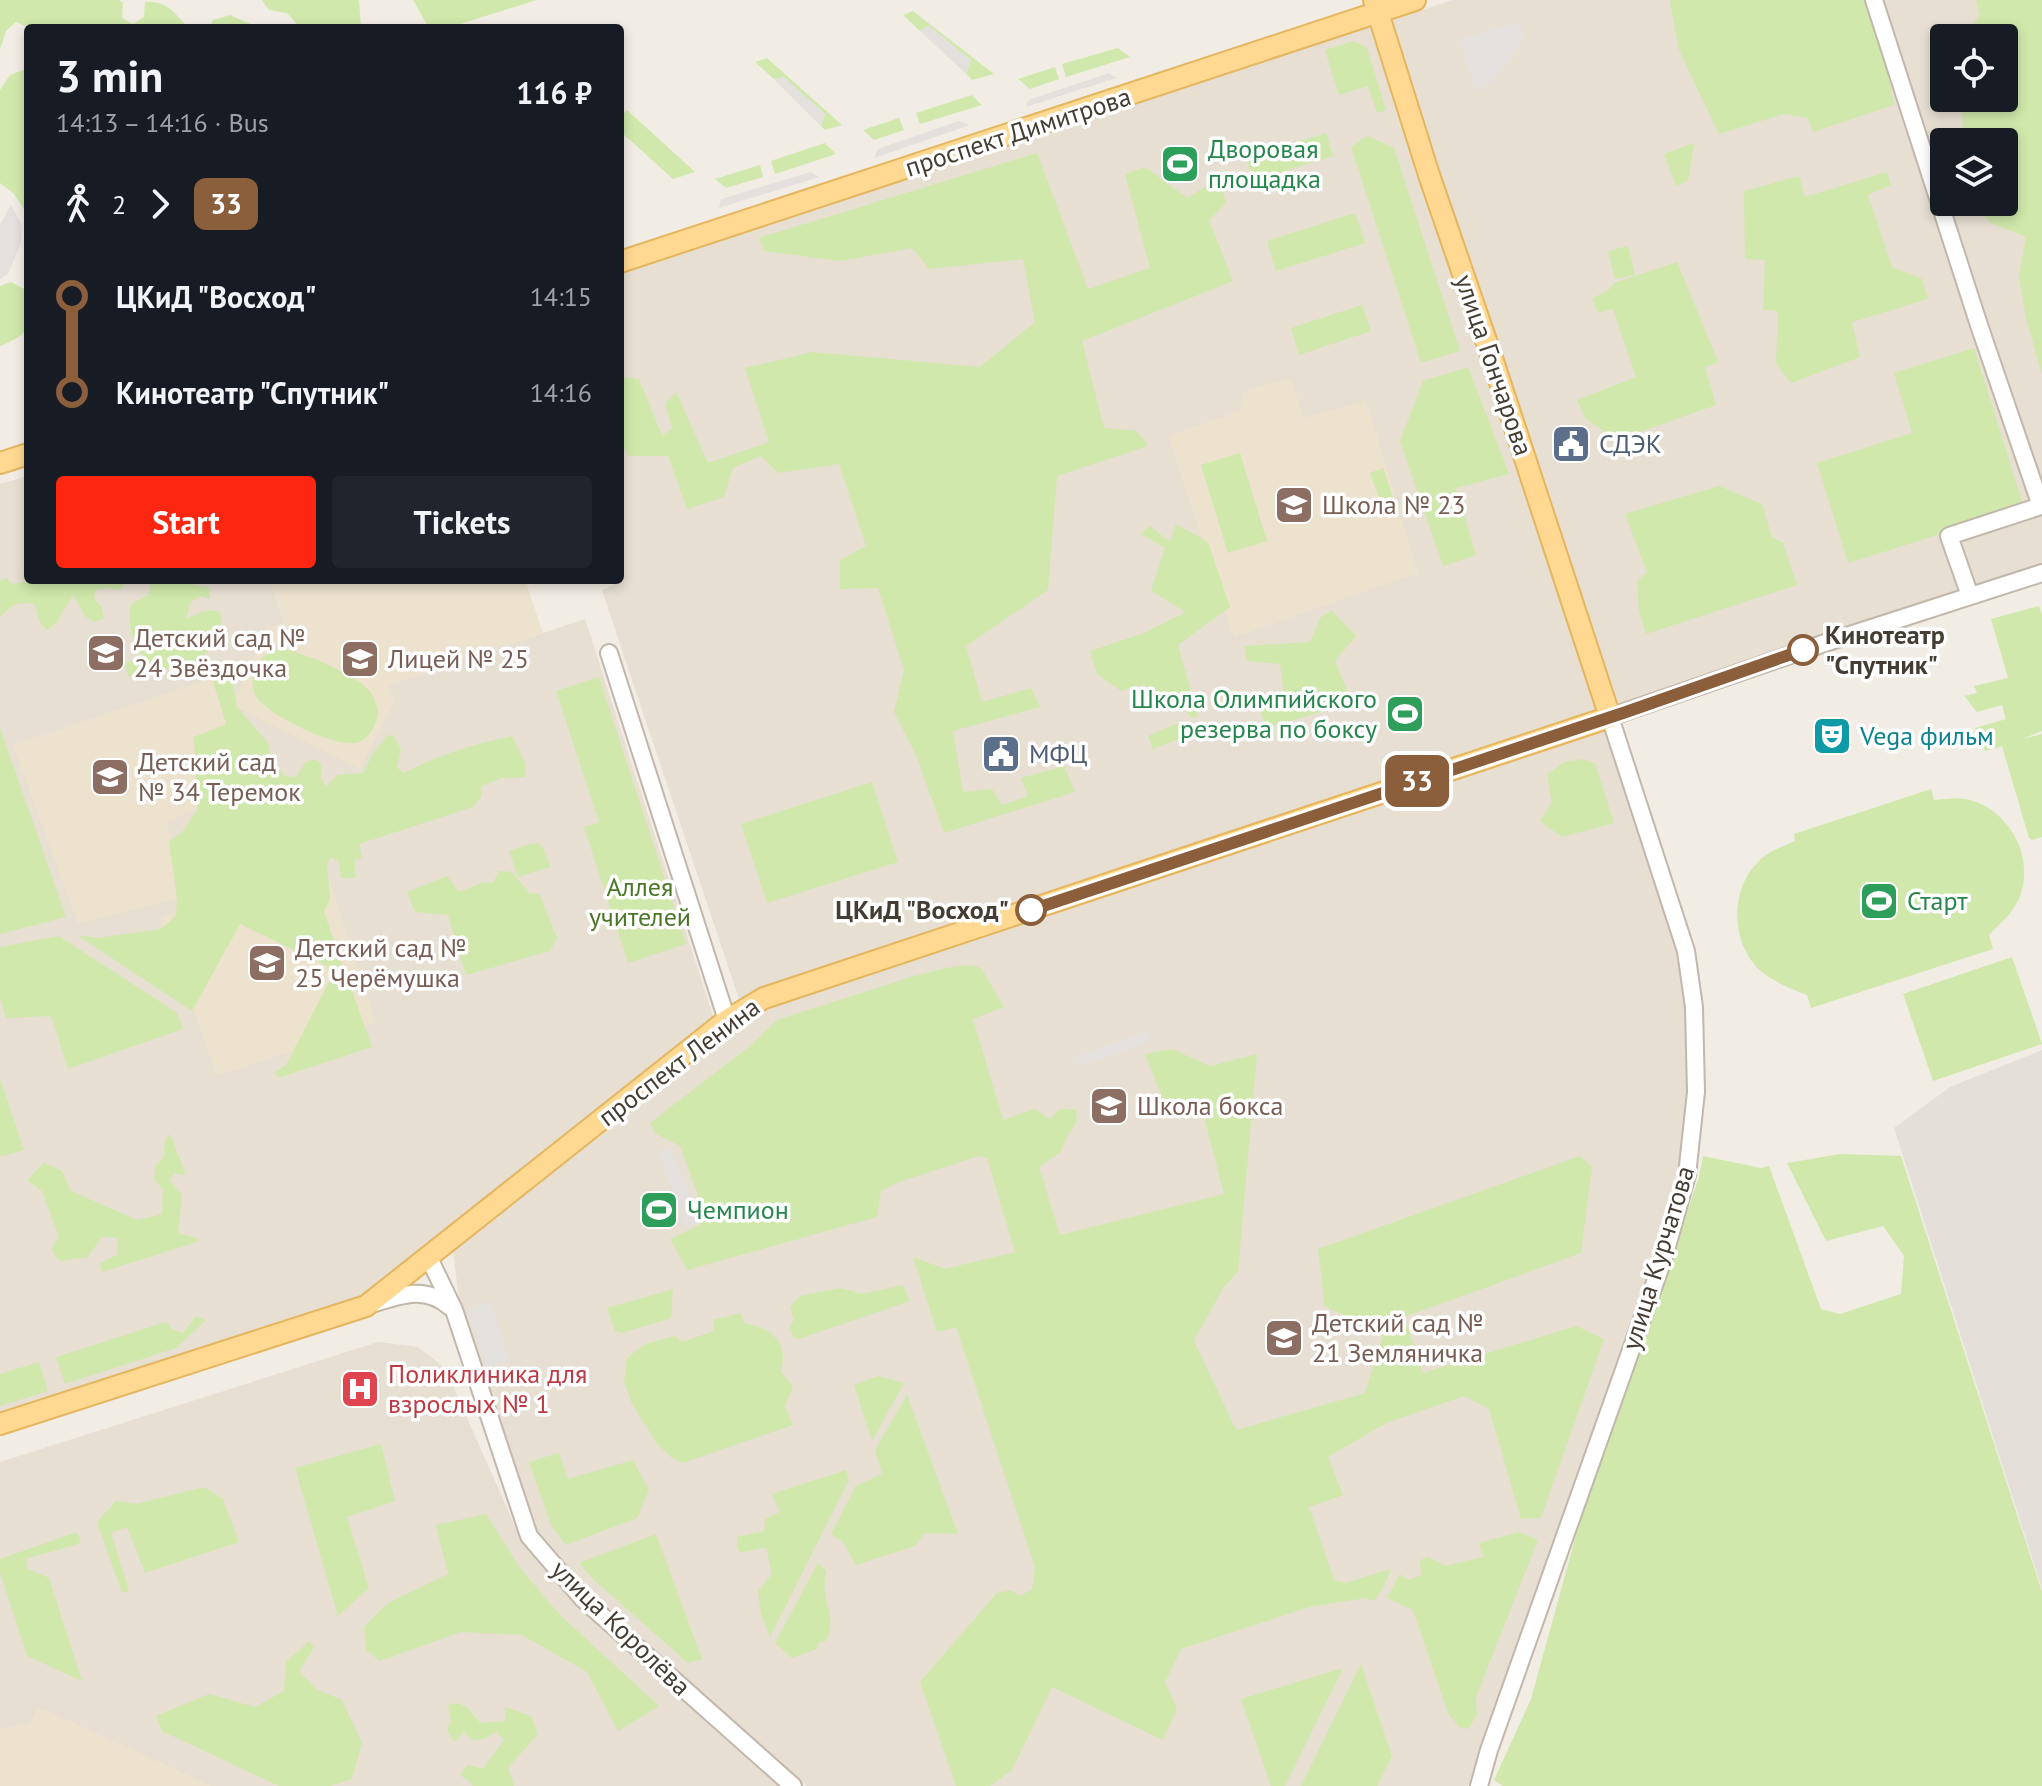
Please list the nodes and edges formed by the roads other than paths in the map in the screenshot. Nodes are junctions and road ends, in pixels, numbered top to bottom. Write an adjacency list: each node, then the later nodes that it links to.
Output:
1 (1415, 0): 3 (main road, проспект Димитрова)
2 (1874, 0): 8 (street)
3 (1376, 6): 4 (main road, проспект Димитрова); 10 (main road, улица Гончарова)
4 (624, 261)
5 (24, 455): 6 (main road)
6 (0, 463)
7 (2042, 573): 8 (street, проспект Ленина)
8 (1970, 596): 10 (street, проспект Ленина)
9 (609, 653): 11 (street)
10 (1610, 717): 11 (main road, проспект Ленина); 17 (street, улица Курчатова)
11 (727, 1020): 12 (main road, проспект Ленина)
12 (429, 1258): 13 (main road, проспект Ленина); 14 (street, улица Королёва)
13 (366, 1306): 14 (street); 15 (main road, проспект Ленина)
14 (454, 1310): 16 (street, улица Королёва)
15 (0, 1424)
16 (793, 1786)
17 (1479, 1786)

